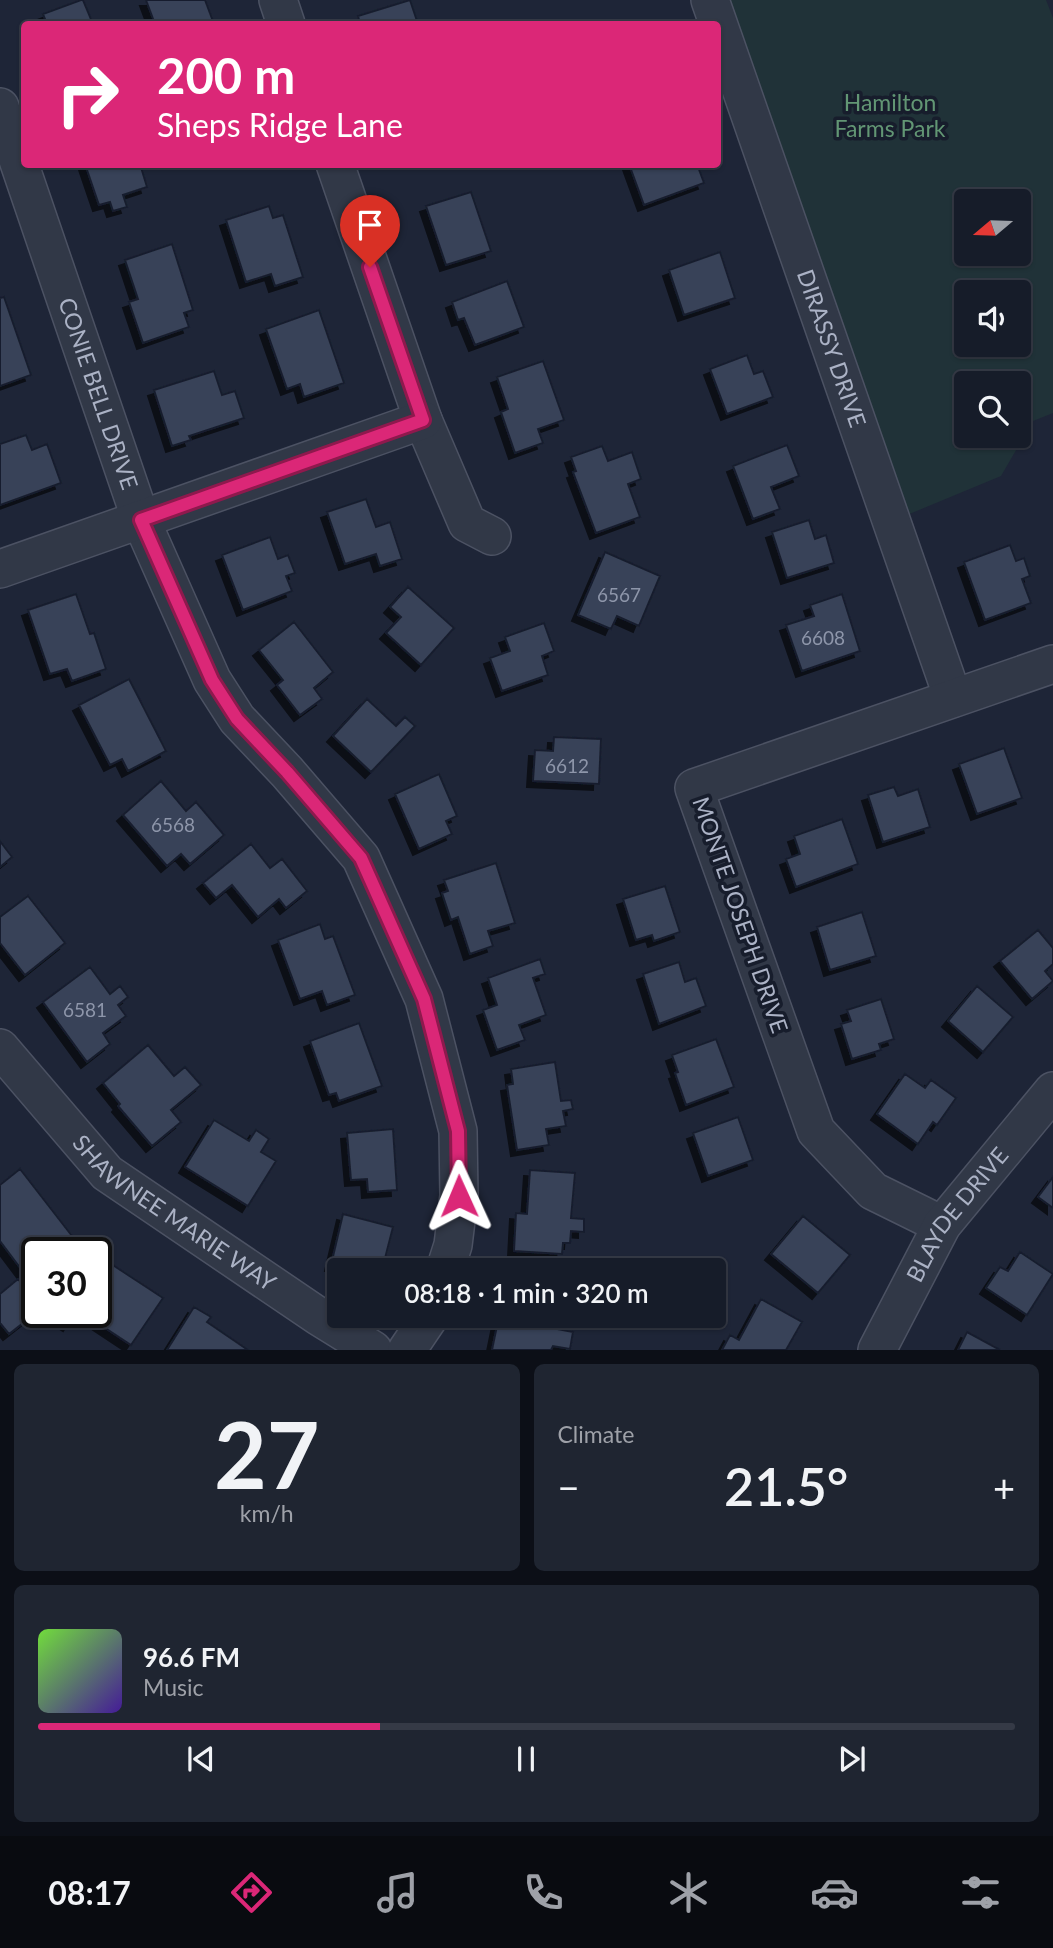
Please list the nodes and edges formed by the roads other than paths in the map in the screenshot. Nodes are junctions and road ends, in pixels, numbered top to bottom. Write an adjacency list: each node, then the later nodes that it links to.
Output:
1 (278, 0): 3 (street)
2 (710, 0): 4 (street, DIRASSY DRIVE)
3 (285, 21)
4 (717, 21)
5 (721, 32): 13 (street, DIRASSY DRIVE)
6 (0, 107): 9 (street, CONIE BELL DRIVE)
7 (336, 168): 8 (street)
8 (423, 420): 9 (street); 10 (street)
9 (141, 520): 11 (street); 17 (street, CONIE BELL DRIVE)
10 (492, 536)
11 (0, 569)
12 (1053, 664): 13 (street, MONTE JOSEPH DRIVE)
13 (953, 698): 16 (street, MONTE JOSEPH DRIVE)
14 (0, 1048): 19 (street, SHAWNEE MARIE WAY)
15 (1053, 1091): 16 (street, BLAYDE DRIVE)
16 (942, 1225): 21 (street, BLAYDE DRIVE)
17 (449, 1258)
18 (422, 1328): 20 (street)
19 (373, 1349)
20 (407, 1349)
21 (877, 1349)

